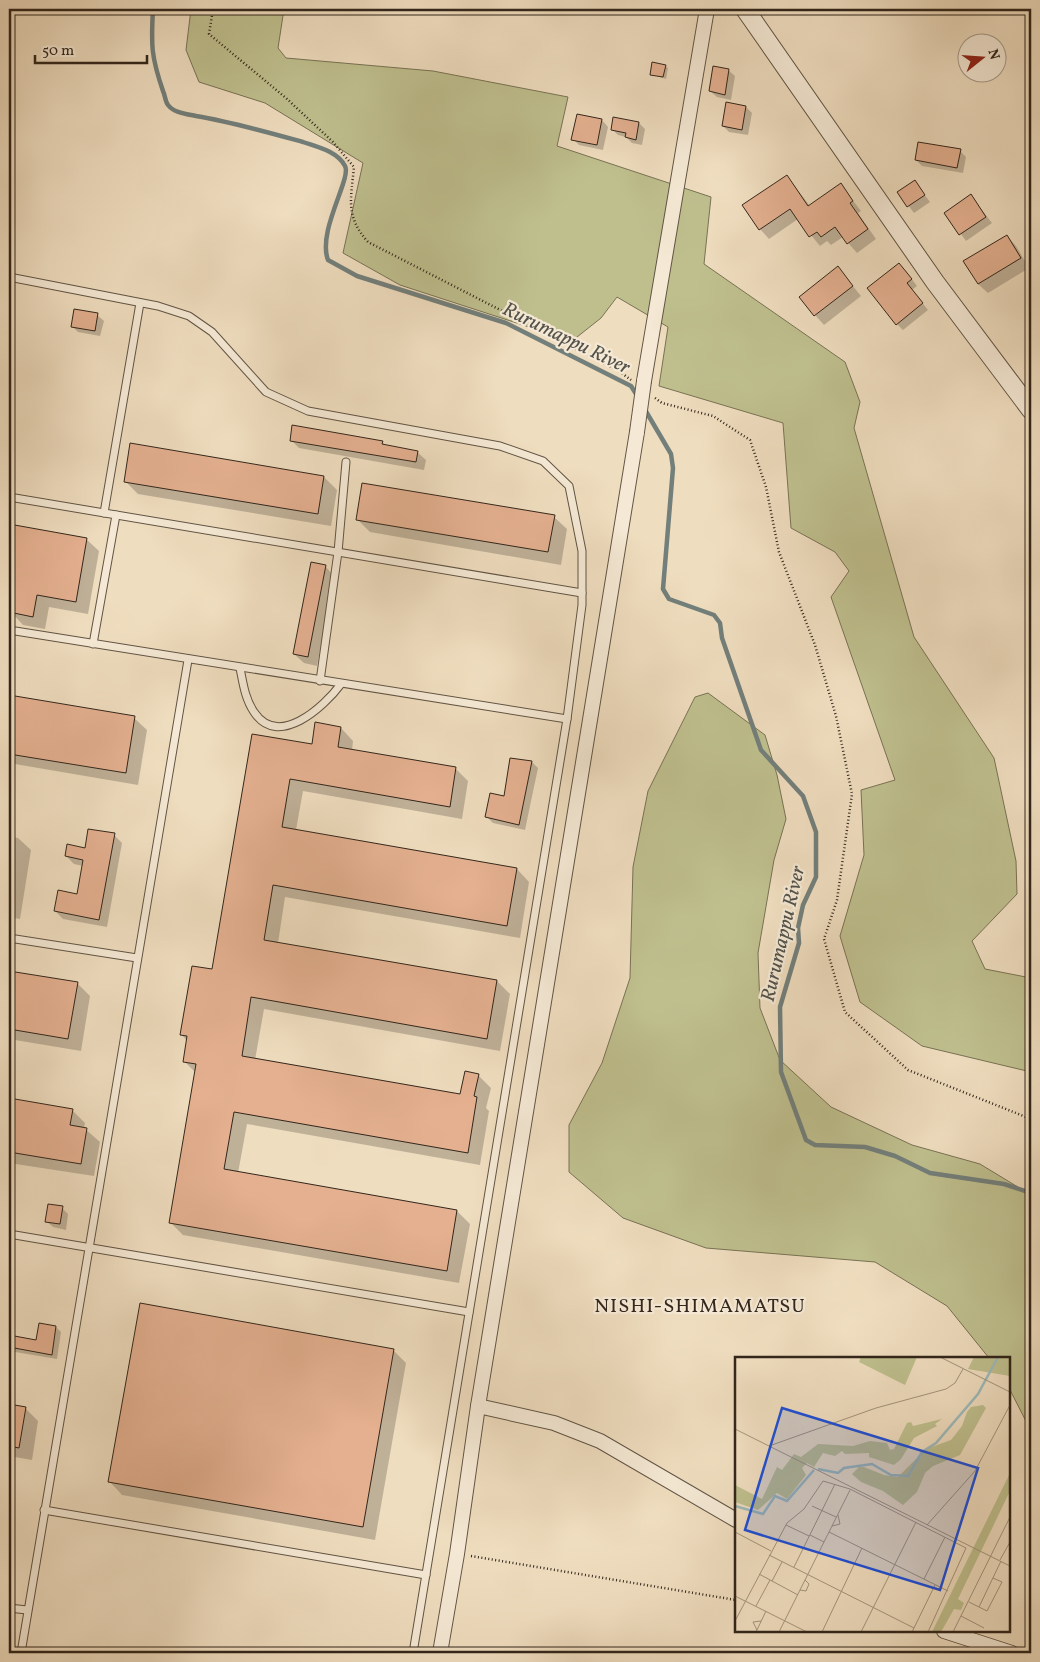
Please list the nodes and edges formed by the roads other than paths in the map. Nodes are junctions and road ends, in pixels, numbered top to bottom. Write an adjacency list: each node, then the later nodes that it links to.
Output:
1 (707, 9): 24 (street, bridge)
2 (745, 9): 5 (street)
3 (9, 277): 4 (lane)
4 (140, 303): 8 (lane); 11 (lane)
5 (1031, 410)
6 (346, 462): 10 (lane)
7 (9, 497): 8 (lane)
8 (104, 513): 9 (lane)
9 (116, 515): 10 (lane); 13 (lane)
10 (338, 552): 11 (lane); 16 (lane)
11 (582, 593): 18 (lane)
12 (9, 630): 13 (lane)
13 (93, 644): 14 (lane)
14 (188, 660): 15 (lane); 20 (lane)
15 (240, 668): 16 (lane); 17 (lane)
16 (320, 680): 17 (lane)
17 (341, 684): 18 (lane)
18 (567, 719): 23 (lane)
19 (9, 938): 20 (lane)
20 (137, 958): 22 (lane)
21 (9, 1234): 22 (lane)
22 (88, 1247): 23 (lane); 25 (lane)
23 (469, 1312): 27 (lane)
24 (478, 1406): 26 (street); 33 (street)
25 (44, 1510): 27 (lane); 29 (lane)
26 (735, 1519)
27 (426, 1575): 32 (lane)
28 (9, 1608): 29 (lane)
29 (27, 1610): 31 (lane)
30 (947, 1632): 34 (street)
31 (21, 1653)
32 (413, 1653)
33 (440, 1653)
34 (1012, 1653)

